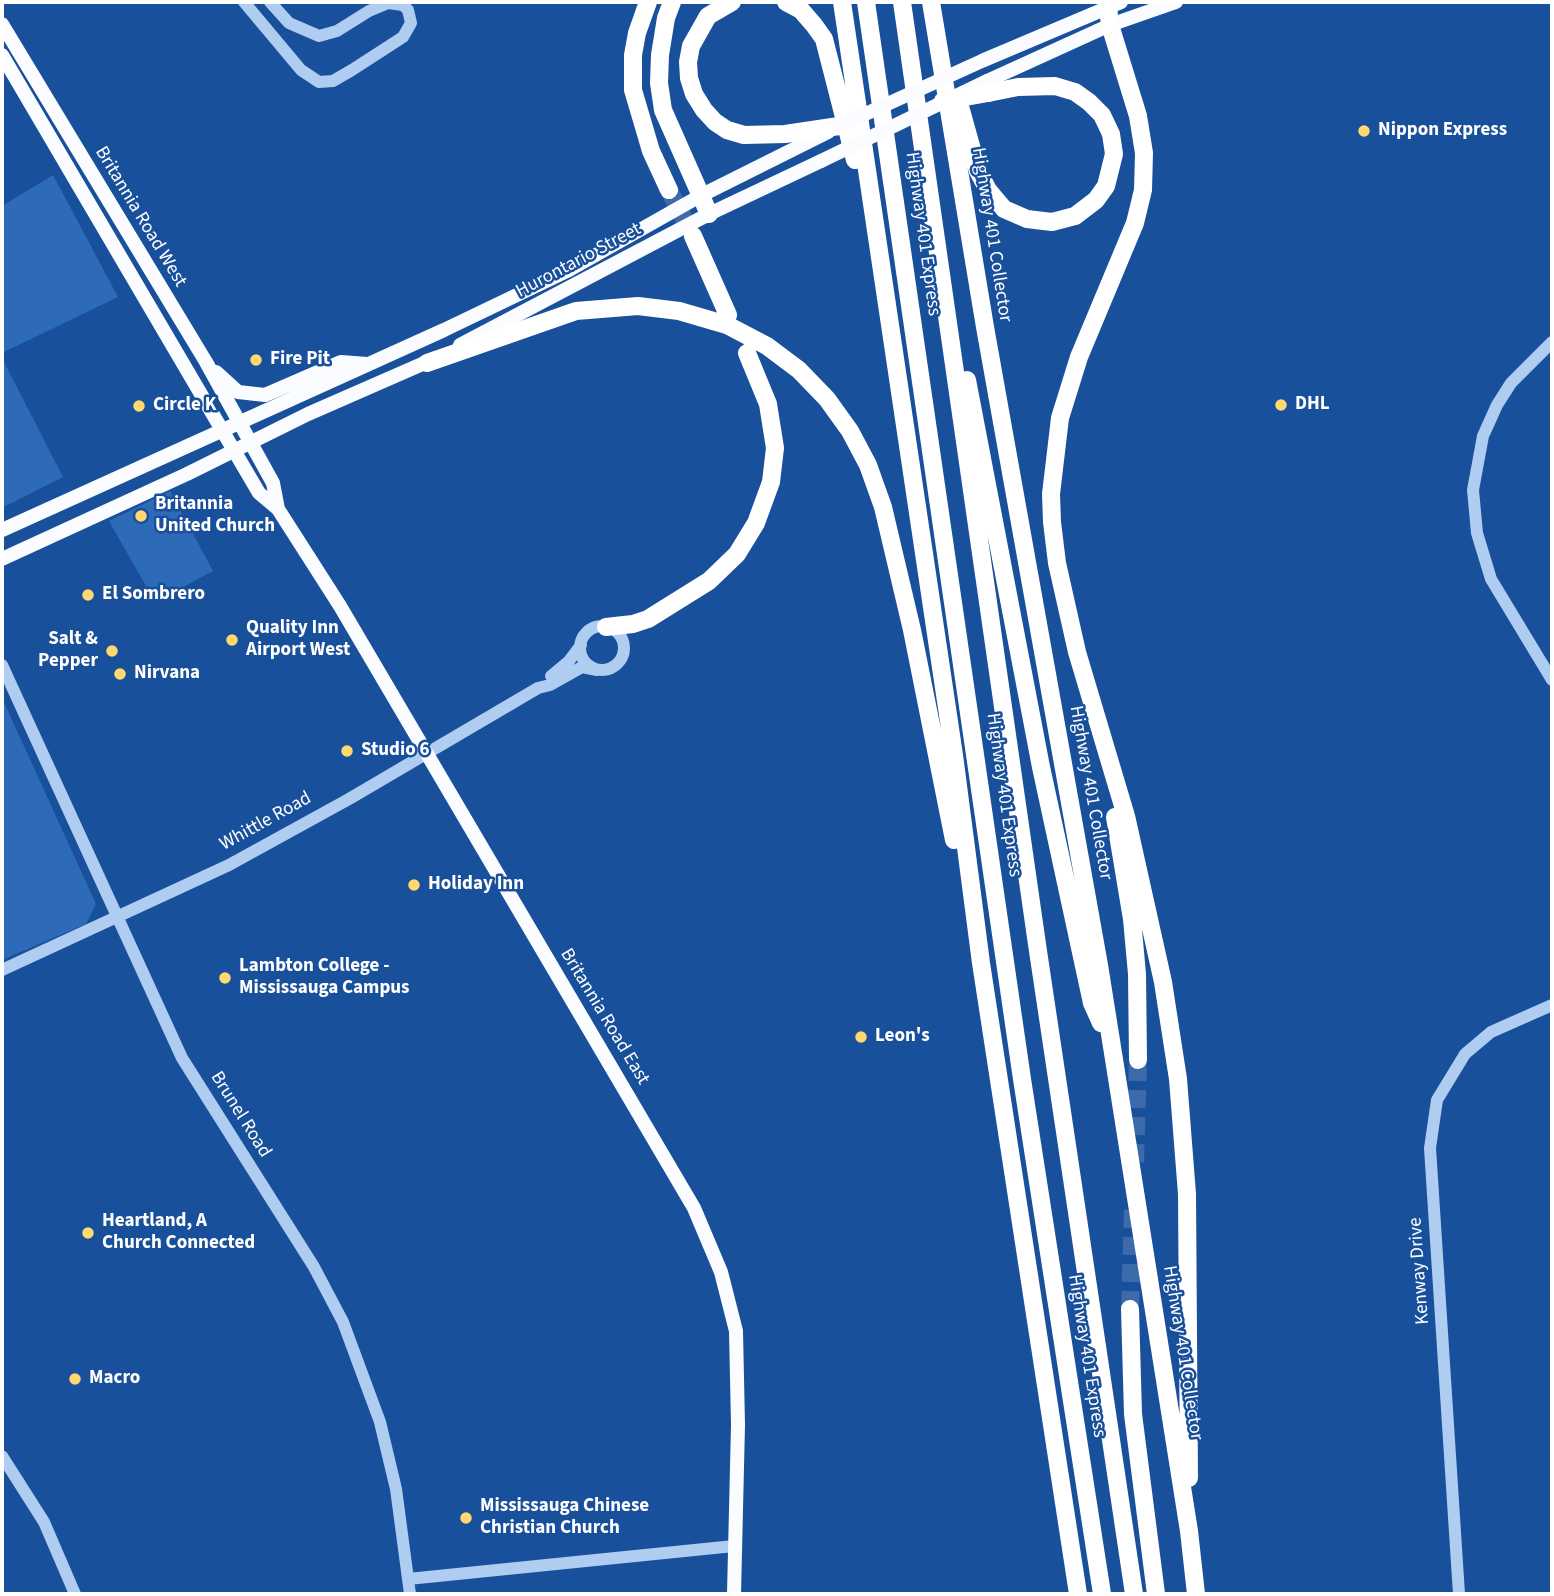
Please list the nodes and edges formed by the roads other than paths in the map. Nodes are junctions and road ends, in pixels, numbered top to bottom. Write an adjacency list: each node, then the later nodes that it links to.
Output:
1 (244, 2): 16 (street)
2 (270, 2): 13 (street)
3 (648, 2): 23 (highway)
4 (671, 2): 24 (highway)
5 (732, 2): 21 (highway)
6 (786, 2): 25 (highway)
7 (842, 2): 25 (highway)
8 (866, 2): 62 (highway, Highway 401 Express)
9 (902, 2): 22 (highway, Highway 401 Express)
10 (933, 2): 18 (highway); 51 (highway, Highway 401 Collector)
11 (1176, 2): 15 (main road)
12 (1115, 4): 15 (highway); 20 (main road, bridge)
13 (289, 23): 16 (street); 16 (street)
14 (2, 24): 31 (main road, Britannia Road West)
15 (1110, 26): 18 (main road); 45 (highway)
16 (274, 36)
17 (2, 55): 35 (main road, Britannia Road West)
18 (988, 87): 19 (highway, bridge)
19 (943, 101): 26 (main road, Hurontario Street, bridge)
20 (839, 127): 21 (highway)
21 (816, 133): 24 (main road, Hurontario Street)
22 (928, 185): 51 (highway); 63 (highway, Highway 401 Express)
23 (669, 190)
24 (700, 196): 26 (highway); 33 (main road, Hurontario Street)
25 (871, 198): 48 (highway)
26 (709, 214): 32 (main road, Hurontario Street)
27 (693, 236): 28 (highway)
28 (728, 315)
29 (1552, 342): 43 (street)
30 (747, 353): 39 (highway)
31 (206, 362): 33 (main road); 34 (main road, Britannia Road West)
32 (427, 363): 34 (main road, Hurontario Street); 48 (highway)
33 (369, 364): 34 (main road, Hurontario Street)
34 (244, 432): 35 (main road, Hurontario Street); 35 (main road, Hurontario Street); 36 (main road, Britannia Road East)
35 (228, 440): 36 (main road, Britannia Road East); 37 (main road, Hurontario Street); 38 (main road, Hurontario Street)
36 (278, 509): 46 (main road, Britannia Road East)
37 (2, 530)
38 (2, 559)
39 (606, 627): 40 (street); 42 (street)
40 (580, 645): 42 (street); 44 (street, Whittle Road)
41 (2, 665): 47 (street, Brunel Road)
42 (597, 670): 44 (street, Whittle Road)
43 (1552, 680)
44 (538, 688): 46 (street, Whittle Road)
45 (1099, 731): 52 (highway); 55 (highway)
46 (426, 754): 47 (street, Whittle Road); 56 (main road, Britannia Road East)
47 (117, 918): 49 (street, Whittle Road); 57 (street, Brunel Road)
48 (981, 963): 61 (highway)
49 (2, 970)
50 (1552, 1004): 66 (street, Kenway Drive)
51 (1111, 1046): 55 (highway, Highway 401 Collector)
52 (1138, 1060)
53 (1130, 1309): 64 (highway)
54 (2, 1456): 58 (street)
55 (1189, 1531): 65 (highway, Highway 401 Collector)
56 (734, 1546): 57 (street); 60 (main road, Britannia Road East)
57 (408, 1579): 59 (street, Brunel Road)
58 (75, 1594)
59 (410, 1594)
60 (734, 1594)
61 (1078, 1594)
62 (1102, 1594)
63 (1134, 1594)
64 (1156, 1594)
65 (1196, 1594)
66 (1459, 1594)

